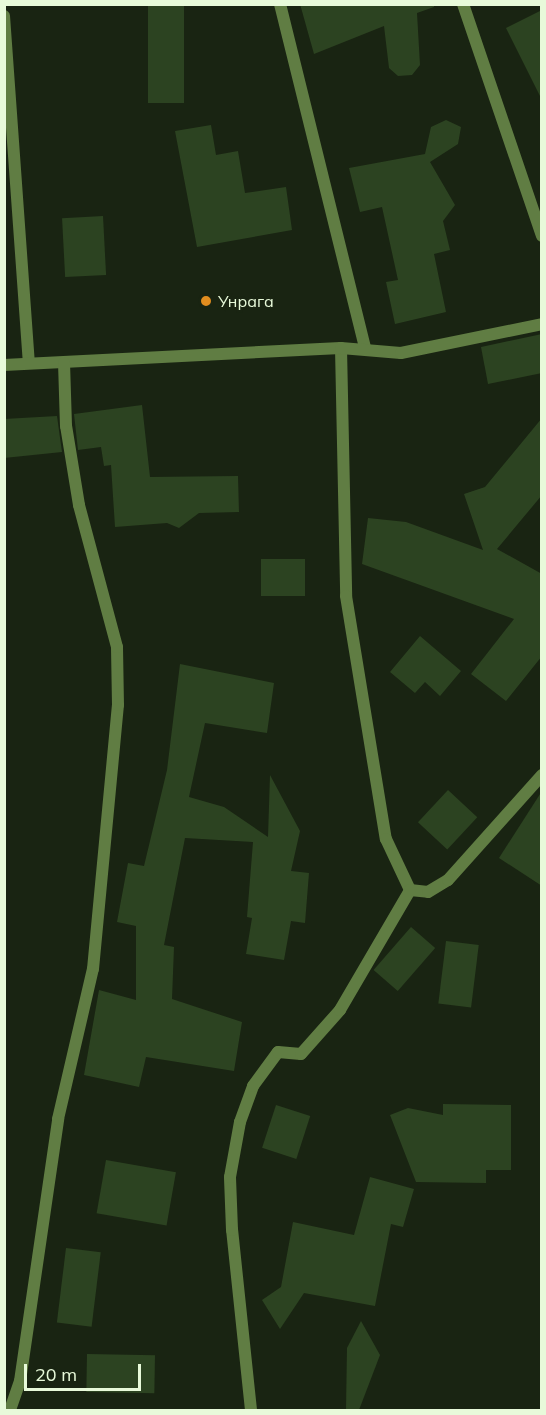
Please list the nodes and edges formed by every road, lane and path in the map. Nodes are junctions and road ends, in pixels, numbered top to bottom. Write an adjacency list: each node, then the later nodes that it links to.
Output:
1 (280, 4): 7 (street)
2 (463, 4): 4 (street)
3 (4, 16): 8 (street)
4 (542, 236)
5 (542, 324): 7 (street)
6 (341, 348): 7 (street); 9 (street); 12 (street)
7 (365, 348)
8 (29, 362): 9 (street); 10 (street)
9 (64, 363): 13 (street)
10 (4, 364)
11 (542, 775): 12 (street)
12 (410, 890): 14 (street)
13 (10, 1410)
14 (251, 1410)

